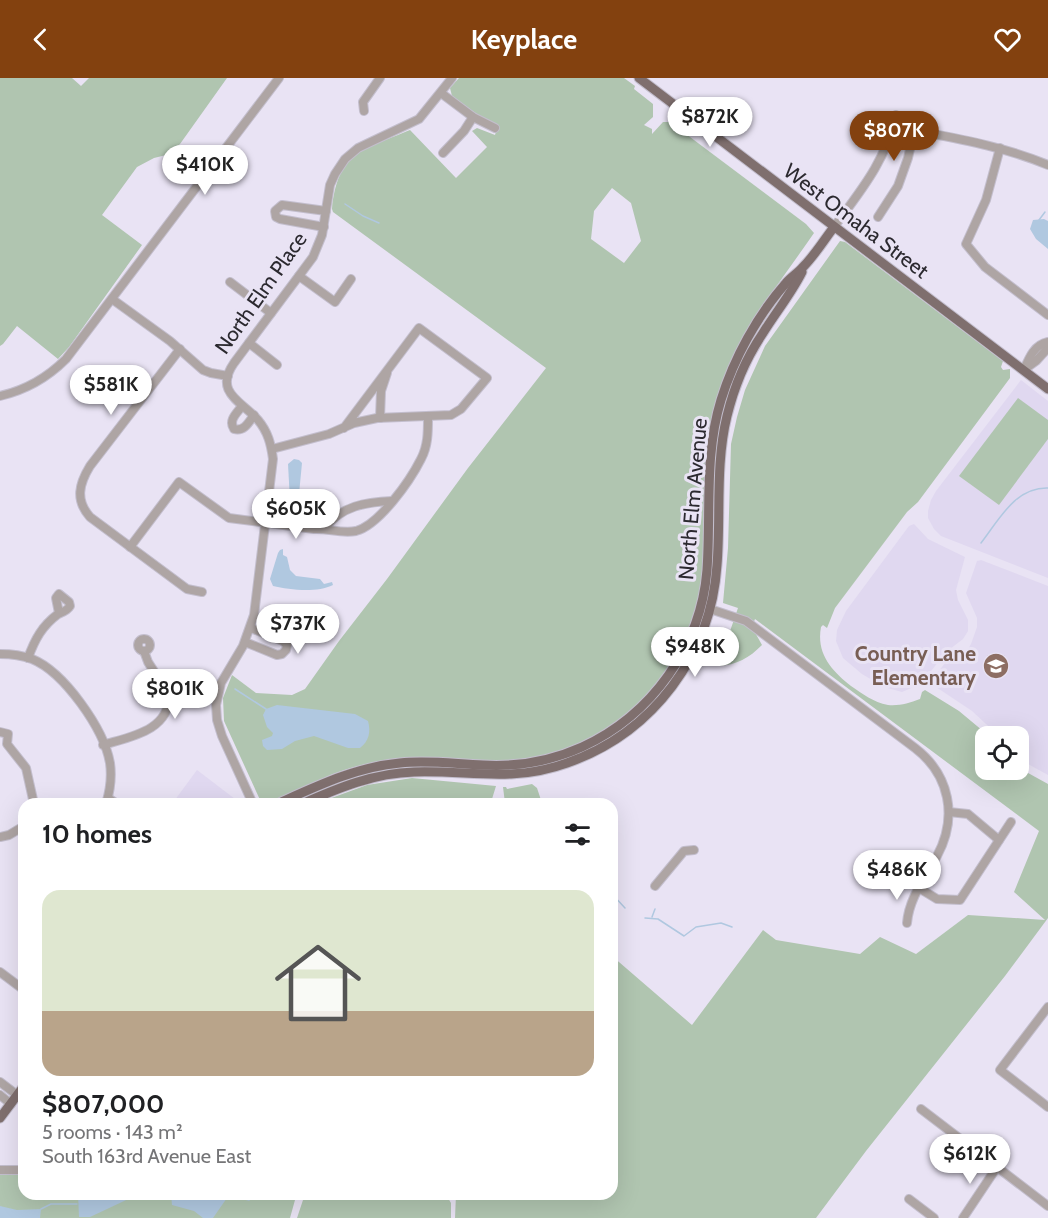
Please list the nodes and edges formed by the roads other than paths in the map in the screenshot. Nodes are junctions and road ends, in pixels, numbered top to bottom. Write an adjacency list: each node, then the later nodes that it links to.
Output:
1 (279, 78): 22 (street)
2 (380, 78): 6 (street)
3 (453, 78): 5 (street, North Elm Place)
4 (639, 78): 18 (main road, West Omaha Street)
5 (441, 93): 8 (street); 15 (street, North Elm Place)
6 (364, 111)
7 (896, 115): 9 (street)
8 (473, 117): 10 (street); 13 (street)
9 (893, 126): 11 (street); 18 (street)
10 (495, 128)
11 (914, 130): 12 (street); 16 (street)
12 (1000, 148): 14 (street); 24 (street)
13 (443, 153)
14 (1048, 165)
15 (326, 211): 17 (street, North Elm Place); 17 (street)
16 (878, 217)
17 (324, 227): 19 (street, North Elm Place)
18 (834, 227): 31 (main road, West Omaha Street); 46 (main road, North Elm Avenue)
19 (299, 276): 20 (street); 23 (street, North Elm Place)
20 (351, 279)
21 (230, 282): 23 (street)
22 (112, 299): 28 (street); 34 (street)
23 (271, 313): 26 (street, North Elm Place)
24 (1048, 315)
25 (1048, 342): 31 (street)
26 (249, 343): 29 (street); 32 (street, North Elm Place)
27 (1048, 348): 31 (street)
28 (180, 349): 32 (street); 44 (street)
29 (277, 365)
30 (390, 366): 37 (street); 38 (street); 39 (street)
31 (1024, 370): 33 (main road, West Omaha Street)
32 (228, 376): 35 (street, North Elm Place)
33 (1048, 388)
34 (0, 396)
35 (242, 406): 36 (street, North Elm Place); 36 (street)
36 (254, 415): 40 (street, North Elm Place)
37 (380, 418): 38 (street); 39 (street)
38 (429, 418): 41 (street)
39 (344, 428): 40 (street)
40 (272, 448): 42 (street, North Elm Place)
41 (392, 501): 43 (street); 43 (street)
42 (266, 524): 43 (street); 44 (street); 48 (street, North Elm Place)
43 (325, 528)
44 (130, 547): 45 (street)
45 (202, 592)
46 (706, 607): 56 (main road, North Elm Avenue); 62 (street)
47 (59, 613): 52 (street)
48 (251, 628): 49 (street, North Elm Place); 49 (street)
49 (245, 642): 59 (street, North Elm Place)
50 (144, 651): 55 (street)
51 (0, 654): 52 (street)
52 (28, 658): 55 (street)
53 (0, 732): 54 (street)
54 (4, 745): 57 (street)
55 (103, 745): 58 (street)
56 (542, 766): 60 (main road, North Elm Avenue); 61 (main road, North Elm Avenue)
57 (33, 798)
58 (108, 798)
59 (250, 798)
60 (292, 798)
61 (316, 798)
62 (949, 812): 66 (street); 69 (street)
63 (1011, 822): 66 (street)
64 (18, 830): 65 (street)
65 (0, 837)
66 (999, 840): 69 (street)
67 (694, 850): 68 (street)
68 (655, 886)
69 (919, 888): 70 (street)
70 (907, 923)
71 (0, 972): 72 (street)
72 (18, 986)
73 (1048, 1007): 78 (street)
74 (0, 1082): 76 (street)
75 (0, 1095): 77 (street)
76 (17, 1095): 77 (main road)
77 (11, 1104): 80 (main road)
78 (1048, 1107)
79 (921, 1109): 81 (street)
80 (0, 1118)
81 (997, 1167): 85 (street); 87 (street)
82 (0, 1170): 83 (street)
83 (18, 1170)
84 (909, 1199): 86 (street)
85 (1048, 1206)
86 (934, 1218)
87 (963, 1218)

